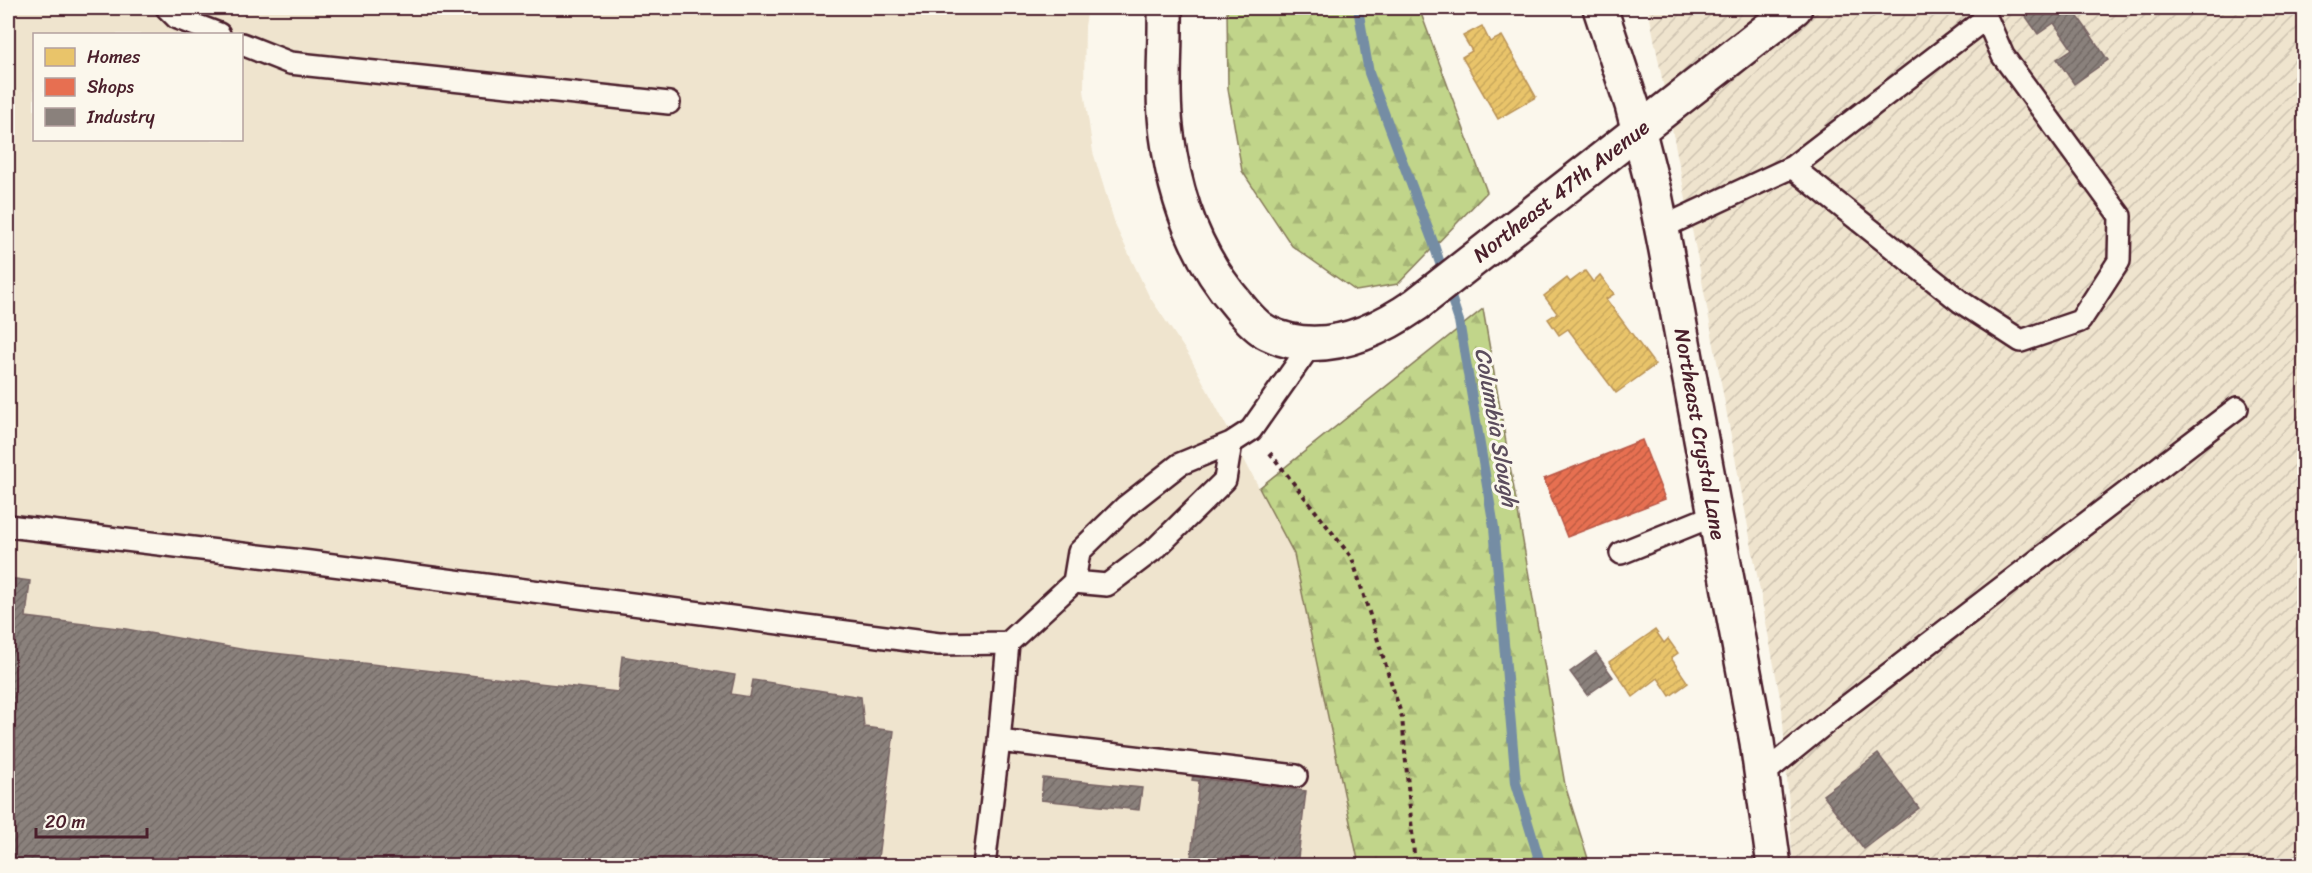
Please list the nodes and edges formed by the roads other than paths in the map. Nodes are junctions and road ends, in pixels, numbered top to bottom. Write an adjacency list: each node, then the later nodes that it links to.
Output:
1 (167, 8): 6 (lane)
2 (1165, 8): 12 (street, Northeast 47th Avenue)
3 (1600, 8): 9 (street, Northeast Crystal Lane)
4 (1795, 8): 9 (street, Northeast 47th Avenue)
5 (1984, 13): 10 (lane); 10 (lane)
6 (216, 33)
7 (243, 44): 8 (lane)
8 (669, 103)
9 (1638, 131): 11 (street, Northeast Crystal Lane); 12 (street, Northeast 47th Avenue)
10 (1792, 167): 11 (lane)
11 (1661, 228): 15 (street, Northeast Crystal Lane)
12 (1312, 343): 14 (lane)
13 (2237, 408): 21 (lane)
14 (1231, 443): 18 (lane); 18 (lane)
15 (1715, 515): 17 (lane); 21 (street, Northeast Crystal Lane)
16 (8, 526): 19 (lane)
17 (1621, 553)
18 (1074, 582): 19 (lane)
19 (1008, 643): 20 (lane)
20 (999, 741): 22 (lane); 23 (lane)
21 (1762, 775): 24 (street, Northeast Crystal Lane)
22 (1296, 776)
23 (984, 866)
24 (1774, 866)

